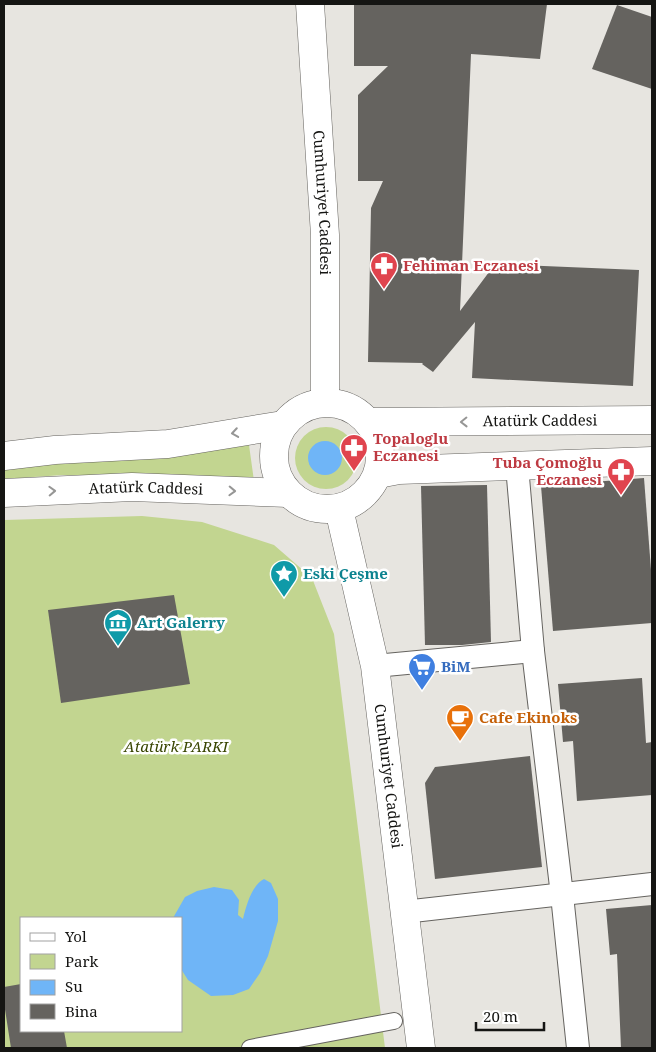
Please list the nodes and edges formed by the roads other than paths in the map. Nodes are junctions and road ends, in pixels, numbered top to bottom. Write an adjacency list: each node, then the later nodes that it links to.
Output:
1 (310, 4): 2 (main road, Cumhuriyet Caddesi)
2 (325, 402): 4 (main road); 5 (main road)
3 (652, 420): 4 (main road, Atatürk Caddesi, one-way to 4)
4 (369, 422): 9 (main road)
5 (283, 425): 6 (main road, one-way to 6); 11 (main road)
6 (4, 456)
7 (652, 461): 8 (main road)
8 (517, 466): 9 (main road); 13 (street)
9 (378, 474): 12 (main road)
10 (4, 493): 11 (main road, Atatürk Caddesi, one-way to 11)
11 (288, 493): 12 (main road)
12 (339, 509): 14 (main road, Cumhuriyet Caddesi)
13 (533, 651): 14 (street); 16 (street)
14 (375, 666): 17 (main road, Cumhuriyet Caddesi)
15 (652, 884): 16 (street)
16 (562, 895): 17 (street); 21 (street)
17 (404, 912): 20 (main road, Cumhuriyet Caddesi)
18 (394, 1021): 19 (street)
19 (250, 1048)
20 (421, 1048)
21 (578, 1048)

